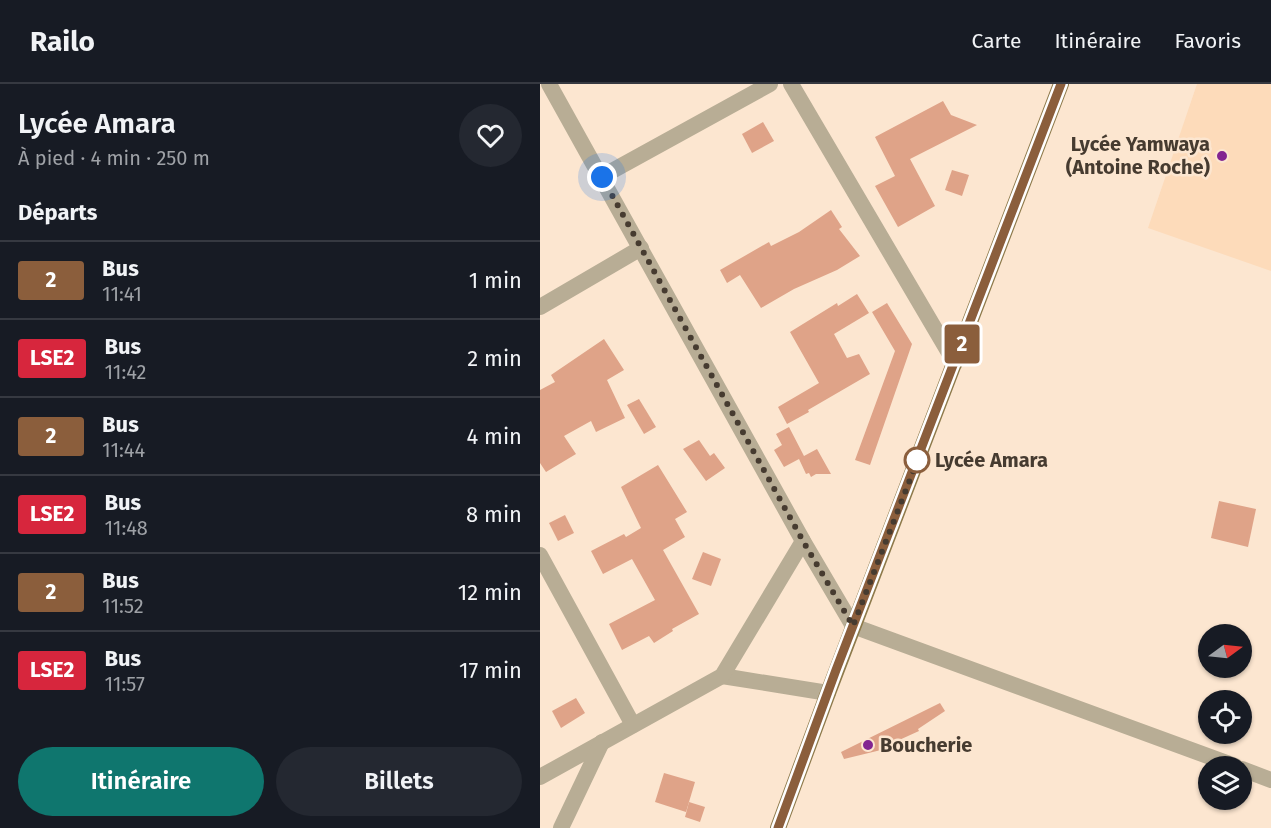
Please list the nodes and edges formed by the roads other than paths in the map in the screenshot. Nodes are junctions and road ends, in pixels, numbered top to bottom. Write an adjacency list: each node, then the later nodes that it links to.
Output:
1 (549, 84): 5 (street)
2 (770, 84): 5 (street)
3 (791, 84): 8 (street)
4 (1062, 84): 8 (main road)
5 (602, 177): 6 (street)
6 (641, 248): 7 (street); 9 (street)
7 (540, 307)
8 (955, 363): 11 (main road)
9 (803, 541): 11 (street); 12 (street)
10 (540, 555): 14 (street)
11 (853, 626): 13 (main road); 16 (street)
12 (722, 676): 13 (street); 14 (street)
13 (828, 693): 21 (main road)
14 (633, 725): 15 (street)
15 (602, 742): 18 (street); 20 (street)
16 (1208, 756)
17 (1252, 773): 19 (street)
18 (540, 777)
19 (1271, 780)
20 (561, 828)
21 (778, 828)

